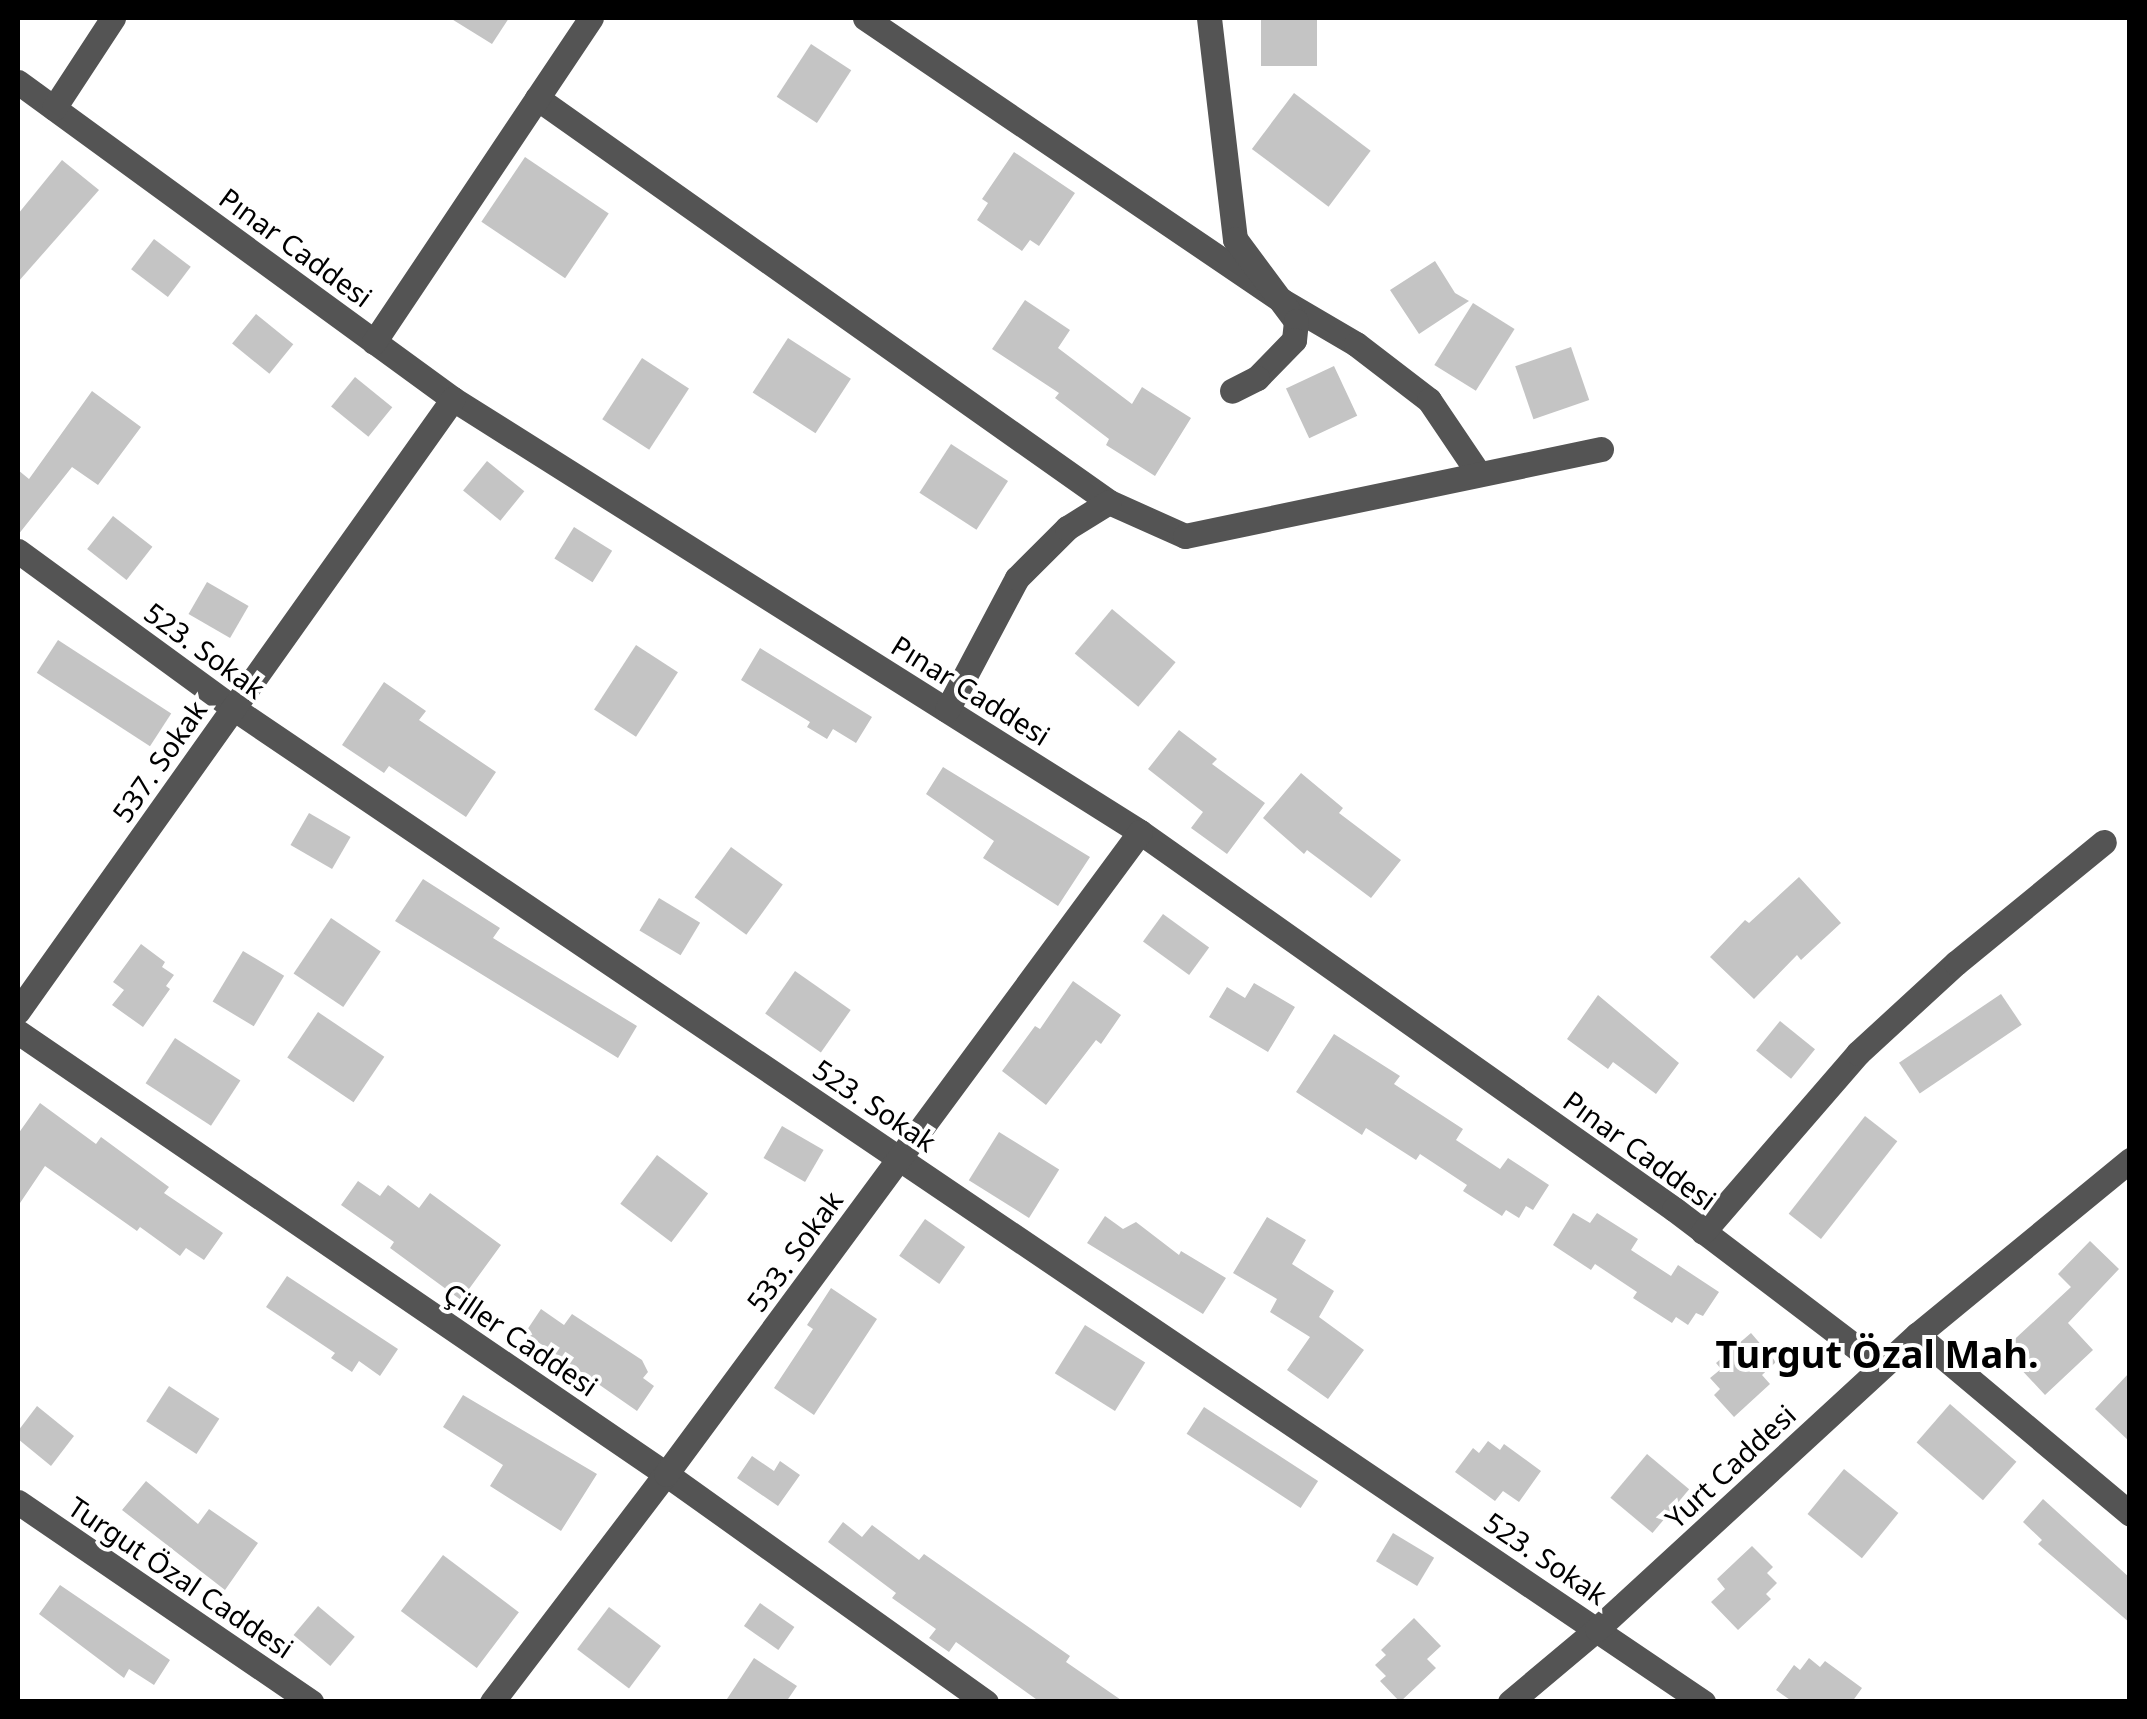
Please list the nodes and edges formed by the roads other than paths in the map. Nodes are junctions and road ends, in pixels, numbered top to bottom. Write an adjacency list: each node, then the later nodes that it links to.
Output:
1 (113, 18): 7 (street)
2 (592, 18): 6 (street)
3 (865, 18): 8 (street)
4 (1209, 18): 8 (street)
5 (18, 82): 7 (street, Pınar Caddesi)
6 (537, 98): 9 (street); 14 (street)
7 (54, 108): 9 (street, Pınar Caddesi)
8 (1281, 300): 10 (street); 13 (street)
9 (374, 342): 11 (street, Pınar Caddesi)
10 (1232, 391)
11 (453, 398): 16 (street, 537. Sokak); 17 (street, Pınar Caddesi)
12 (1601, 449): 13 (street)
13 (1479, 474): 14 (street)
14 (1110, 502): 17 (street)
15 (18, 551): 16 (street, 523. Sokak)
16 (233, 708): 20 (street, 537. Sokak); 22 (street, 523. Sokak)
17 (946, 710): 18 (street, Pınar Caddesi)
18 (1140, 832): 22 (street, 533. Sokak); 24 (street, Pınar Caddesi)
19 (2104, 842): 24 (street)
20 (18, 1010)
21 (18, 1032): 27 (street, Çiller Caddesi)
22 (900, 1158): 27 (street, 533. Sokak); 30 (street, 523. Sokak)
23 (2126, 1170): 25 (street, Yurt Caddesi)
24 (1703, 1232): 26 (street, Pınar Caddesi)
25 (1917, 1335): 26 (street, Yurt Caddesi); 29 (street)
26 (1882, 1366): 30 (street, Yurt Caddesi)
27 (666, 1474): 32 (street, 533. Sokak); 33 (street, Çiller Caddesi)
28 (18, 1502): 31 (street, Turgut Özal Caddesi)
29 (2130, 1514)
30 (1597, 1629): 34 (street, Yurt Caddesi); 35 (street, 523. Sokak)
31 (311, 1702)
32 (492, 1702)
33 (986, 1702)
34 (1510, 1702)
35 (1703, 1702)

